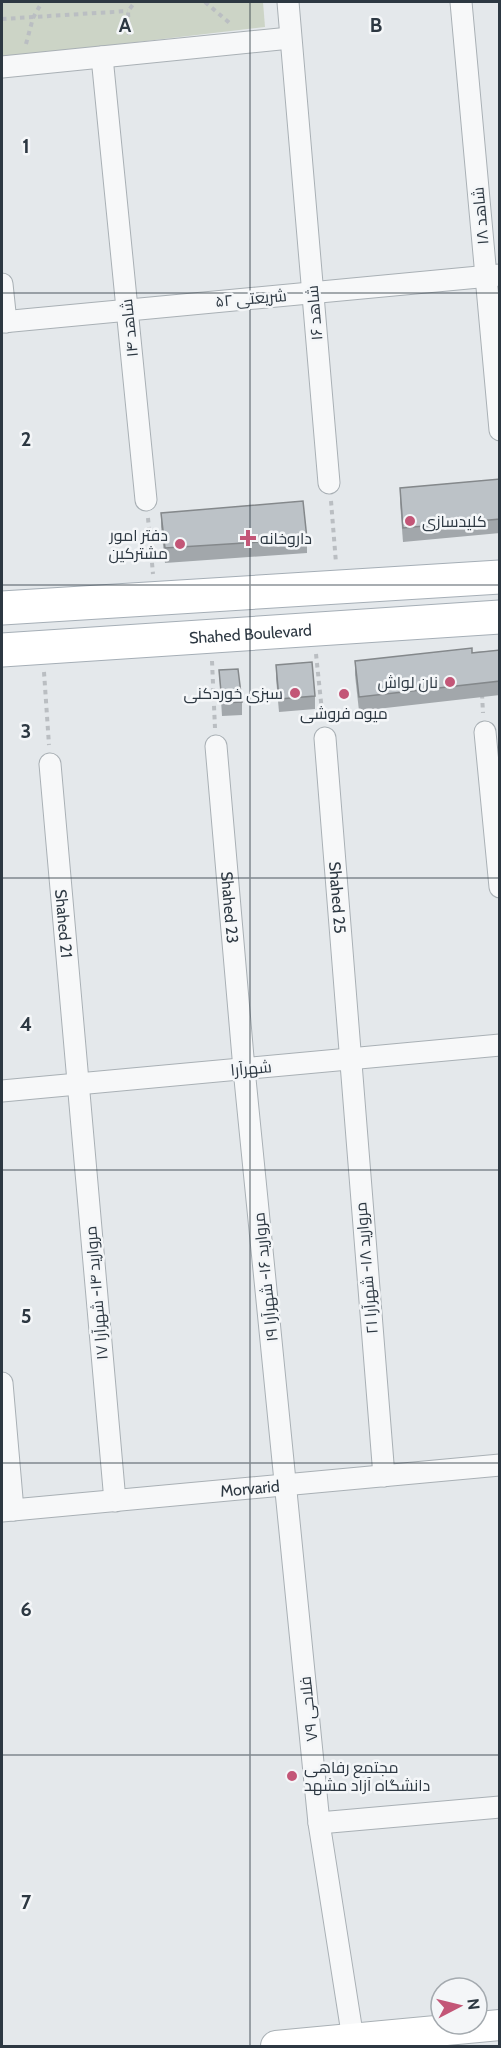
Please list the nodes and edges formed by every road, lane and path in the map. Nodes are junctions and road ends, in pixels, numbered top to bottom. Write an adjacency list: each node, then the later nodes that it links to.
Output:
1 (42, 2): 7 (path)
2 (135, 2): 6 (path)
3 (205, 2): 10 (path)
4 (288, 2): 9 (street, شاهد ۱۶)
5 (461, 2): 14 (street, شاهد ۱۸)
6 (128, 10): 7 (path); 11 (path)
7 (33, 18): 8 (path); 13 (path)
8 (2, 19)
9 (290, 38): 10 (street); 16 (street, شاهد ۱۶)
10 (250, 42): 11 (street)
11 (129, 54): 12 (street)
12 (102, 57): 13 (street); 17 (street, شاهد ۱۴)
13 (11, 66)
14 (493, 275): 16 (street, شریعتی ۵۲); 19 (street, شاهد ۱۸)
15 (2, 284): 18 (street)
16 (313, 292): 17 (street, شریعتی ۵۲); 20 (street, شاهد ۱۶)
17 (127, 310): 18 (street, شریعتی ۵۲); 21 (street, شاهد ۱۴)
18 (4, 322)
19 (500, 430)
20 (329, 483): 23 (path)
21 (146, 500): 24 (path)
22 (500, 577): 23 (main road)
23 (338, 587): 24 (main road)
24 (156, 598): 25 (main road)
25 (2, 608)
26 (500, 617): 27 (main road, Shahed Boulevard)
27 (314, 629): 28 (main road, Shahed Boulevard); 33 (path)
28 (210, 636): 29 (main road, Shahed Boulevard); 34 (path)
29 (43, 647): 30 (main road, Shahed Boulevard); 35 (path)
30 (2, 650)
31 (481, 687): 32 (path)
32 (485, 732): 36 (street)
33 (325, 738): 38 (street, Shahed 25)
34 (216, 746): 39 (street, Shahed 23)
35 (50, 764): 40 (street, Shahed 21)
36 (500, 887)
37 (500, 1045): 38 (street, شهرآرا)
38 (349, 1059): 39 (street, شهرآرا); 44 (street, مروارید ۱۸- شهرآرا ۲۱)
39 (244, 1069): 40 (street, شهرآرا); 45 (street, مروارید ۱۶- شهرآرا ۱۹)
40 (77, 1085): 41 (street, شهرآرا); 46 (street, مروارید ۱۴- شهرآرا ۱۷)
41 (2, 1092)
42 (2, 1383): 47 (street)
43 (500, 1465): 44 (street, Morvarid)
44 (384, 1476): 45 (street, Morvarid)
45 (285, 1485): 46 (street, Morvarid); 49 (street, فلاحی ۷۹)
46 (115, 1501): 47 (street, Morvarid)
47 (8, 1511)
48 (500, 1807): 49 (street)
49 (320, 1823): 51 (street, فلاحی ۷۹)
50 (500, 2025): 51 (main road)
51 (353, 2039): 52 (main road)
52 (276, 2046)

